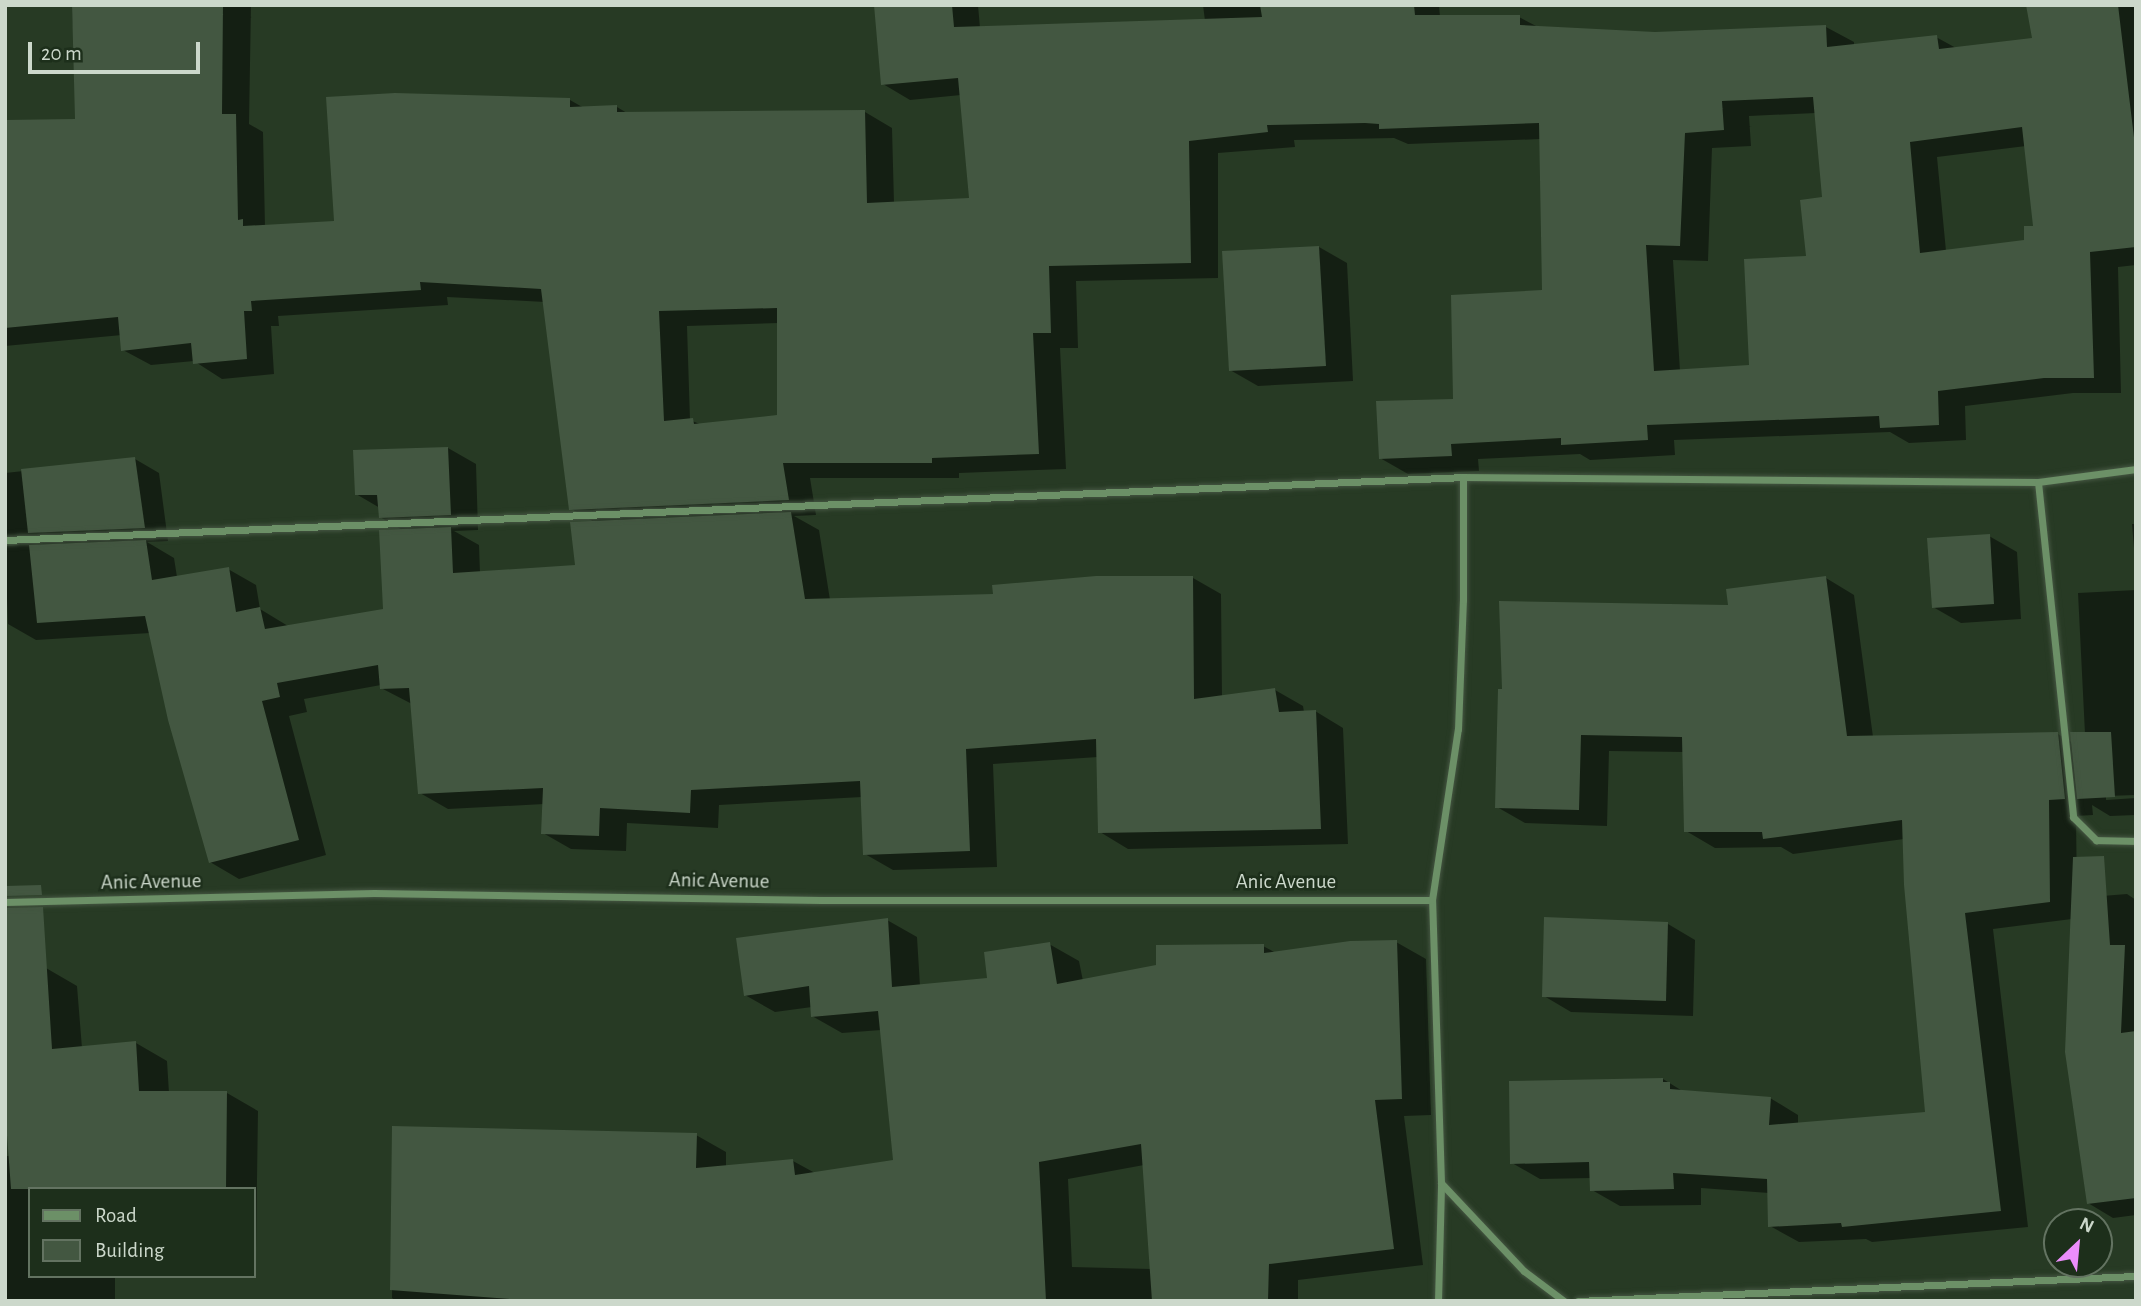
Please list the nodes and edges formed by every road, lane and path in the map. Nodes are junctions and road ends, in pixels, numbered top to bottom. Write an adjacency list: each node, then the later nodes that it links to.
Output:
1 (2136, 469): 3 (street)
2 (1463, 477): 3 (street); 4 (street); 6 (street)
3 (2038, 482): 5 (street)
4 (5, 540)
5 (2136, 841)
6 (1432, 900): 7 (street, Anic Avenue); 8 (street)
7 (5, 902)
8 (1441, 1183): 10 (street); 11 (street)
9 (2136, 1276): 12 (street)
10 (1438, 1301)
11 (1564, 1301)
12 (1578, 1301)

